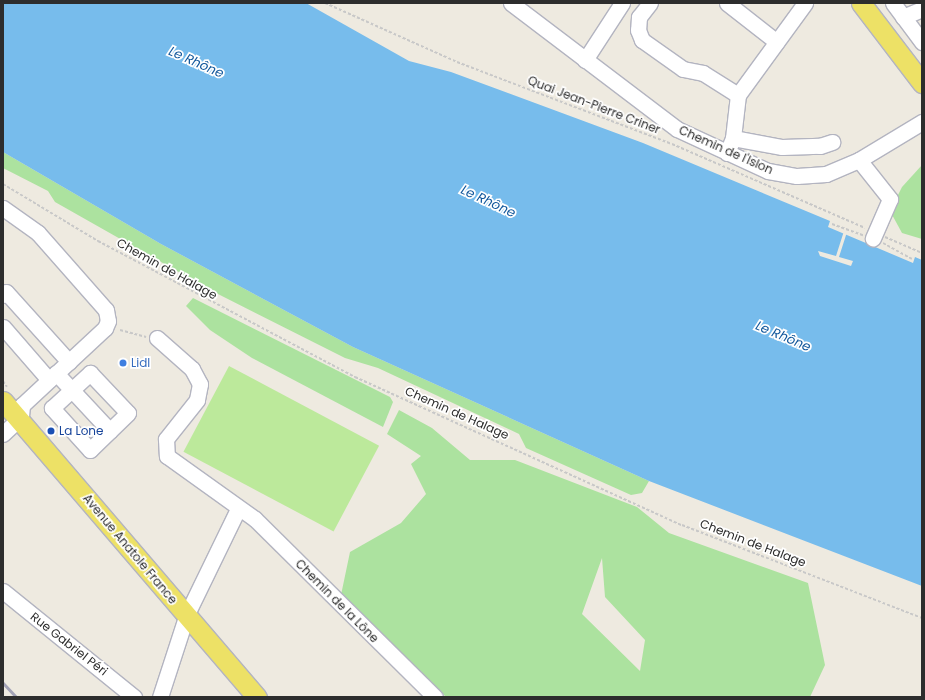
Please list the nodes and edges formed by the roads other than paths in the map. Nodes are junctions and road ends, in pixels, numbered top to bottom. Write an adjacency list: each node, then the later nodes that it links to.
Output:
1 (511, 3): 15 (street, Chemin de l'Islon)
2 (622, 3): 12 (street)
3 (632, 3): 12 (street)
4 (650, 3): 18 (street)
5 (727, 3): 13 (street)
6 (805, 3): 13 (street)
7 (861, 3): 17 (main road)
8 (874, 3): 16 (main road)
9 (893, 3): 11 (street)
10 (922, 8): 11 (street)
11 (903, 17): 14 (street)
12 (611, 24): 15 (street)
13 (777, 42): 18 (street)
14 (922, 42)
15 (586, 60): 22 (street, Chemin de l'Islon)
16 (922, 66)
17 (922, 83)
18 (738, 95): 20 (street)
19 (922, 122): 23 (street, Chemin de l'Islon)
20 (734, 138): 21 (street); 22 (street)
21 (832, 142)
22 (727, 153): 23 (street, Chemin de l'Islon)
23 (859, 160): 25 (street)
24 (3, 208): 29 (street)
25 (874, 236)
26 (3, 295): 29 (street)
27 (3, 327): 30 (street)
28 (157, 338): 36 (street, Chemin de la Lône)
29 (69, 362): 30 (street)
30 (52, 377): 31 (street); 33 (street)
31 (72, 390): 34 (street); 34 (street); 34 (street)
32 (3, 401): 33 (main road, Avenue Anatole France)
33 (21, 417): 35 (street); 38 (main road, Avenue Anatole France)
34 (110, 431)
35 (3, 434)
36 (238, 508): 38 (street); 42 (street, Chemin de la Lône)
37 (3, 592): 39 (street, Rue Gabriel Péri)
38 (186, 614): 40 (street); 41 (main road, Avenue Anatole France)
39 (134, 697)
40 (160, 697)
41 (257, 697)
42 (435, 697)

